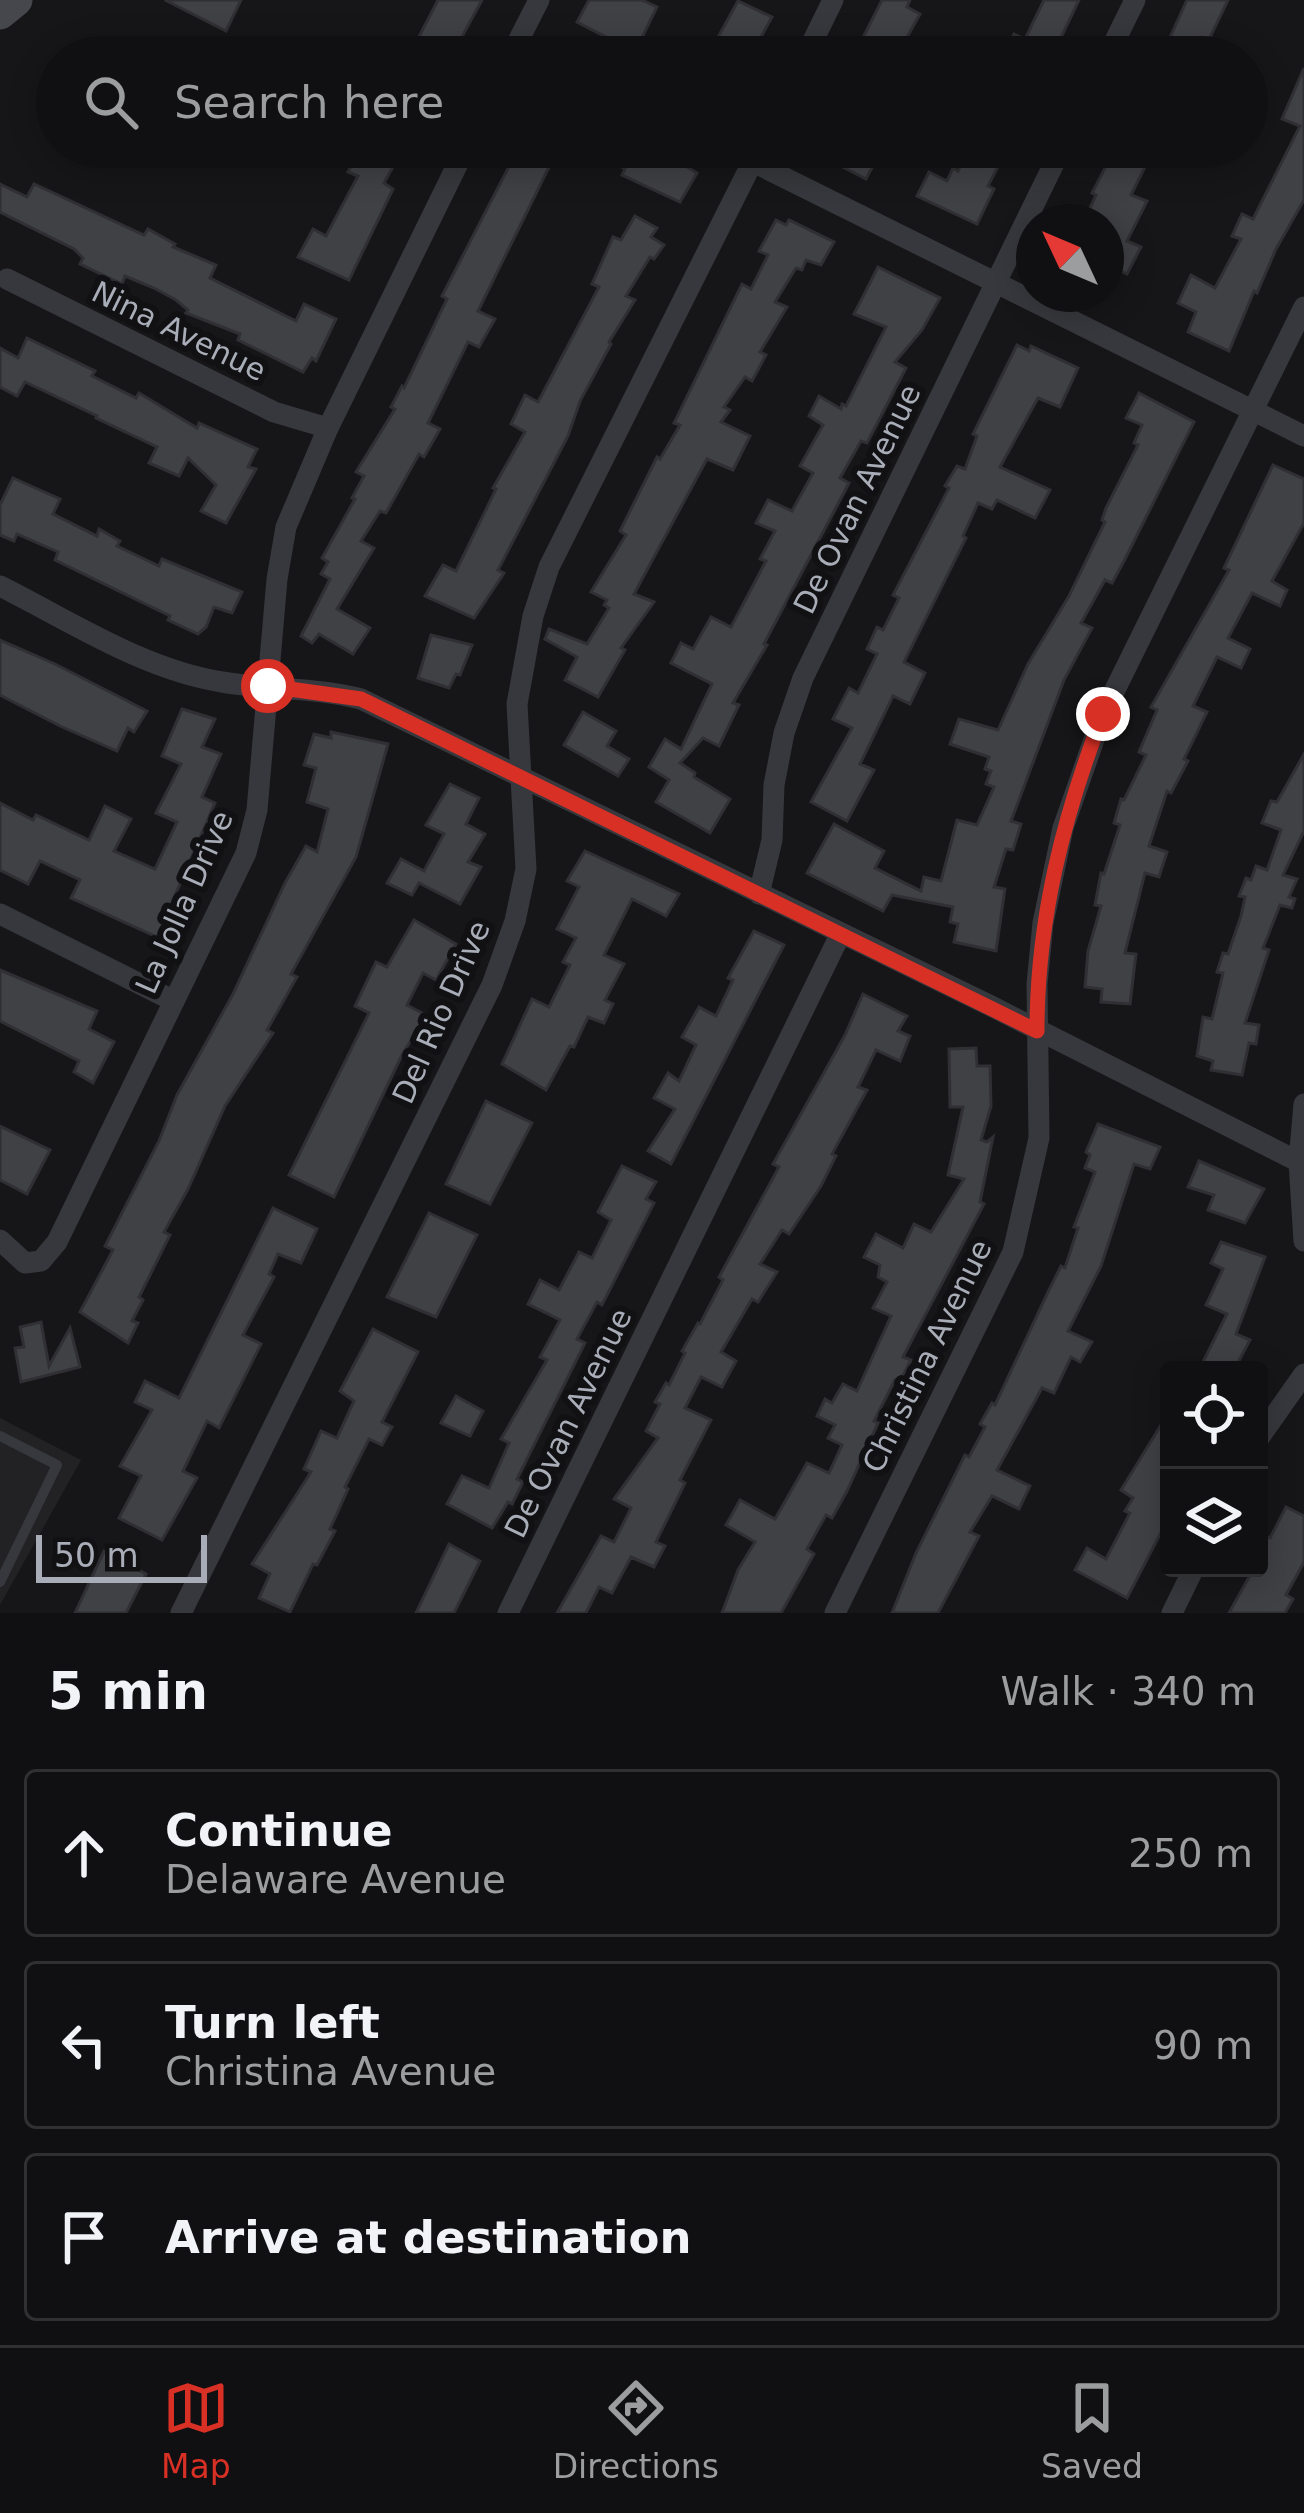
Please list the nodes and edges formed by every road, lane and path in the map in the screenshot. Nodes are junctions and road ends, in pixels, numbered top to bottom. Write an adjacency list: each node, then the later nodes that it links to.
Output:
1 (16, 0): 5 (street)
2 (538, 0): 6 (street)
3 (833, 0): 7 (street)
4 (1135, 0): 8 (street)
5 (0, 14)
6 (520, 36)
7 (815, 36)
8 (1117, 36)
9 (456, 168): 17 (street, La Jolla Drive)
10 (749, 168): 21 (street, Del Rio Drive)
11 (782, 168): 14 (street)
12 (1052, 168): 14 (street, De Ovan Avenue)
13 (7, 279): 17 (street, Nina Avenue)
14 (995, 283): 16 (street); 22 (street, De Ovan Avenue)
15 (1304, 307): 16 (street, Christina Avenue)
16 (1253, 411): 18 (street); 26 (street, Christina Avenue)
17 (328, 428): 20 (street, La Jolla Drive)
18 (1304, 436)
19 (0, 586): 20 (street)
20 (268, 686): 21 (street); 25 (street, La Jolla Drive)
21 (522, 776): 22 (street); 36 (street, Del Rio Drive)
22 (759, 894): 24 (street)
23 (0, 914): 25 (street)
24 (840, 935): 26 (street); 37 (street, De Ovan Avenue)
25 (174, 1001): 29 (street, La Jolla Drive)
26 (1037, 1031): 28 (street); 38 (street, Christina Avenue)
27 (1304, 1104): 28 (street)
28 (1299, 1162): 30 (street)
29 (0, 1240)
30 (1304, 1241)
31 (1304, 1374): 32 (street)
32 (1268, 1425)
33 (0, 1436): 35 (lane)
34 (1190, 1577): 39 (street)
35 (0, 1582)
36 (181, 1613)
37 (508, 1613)
38 (836, 1613)
39 (1172, 1613)

